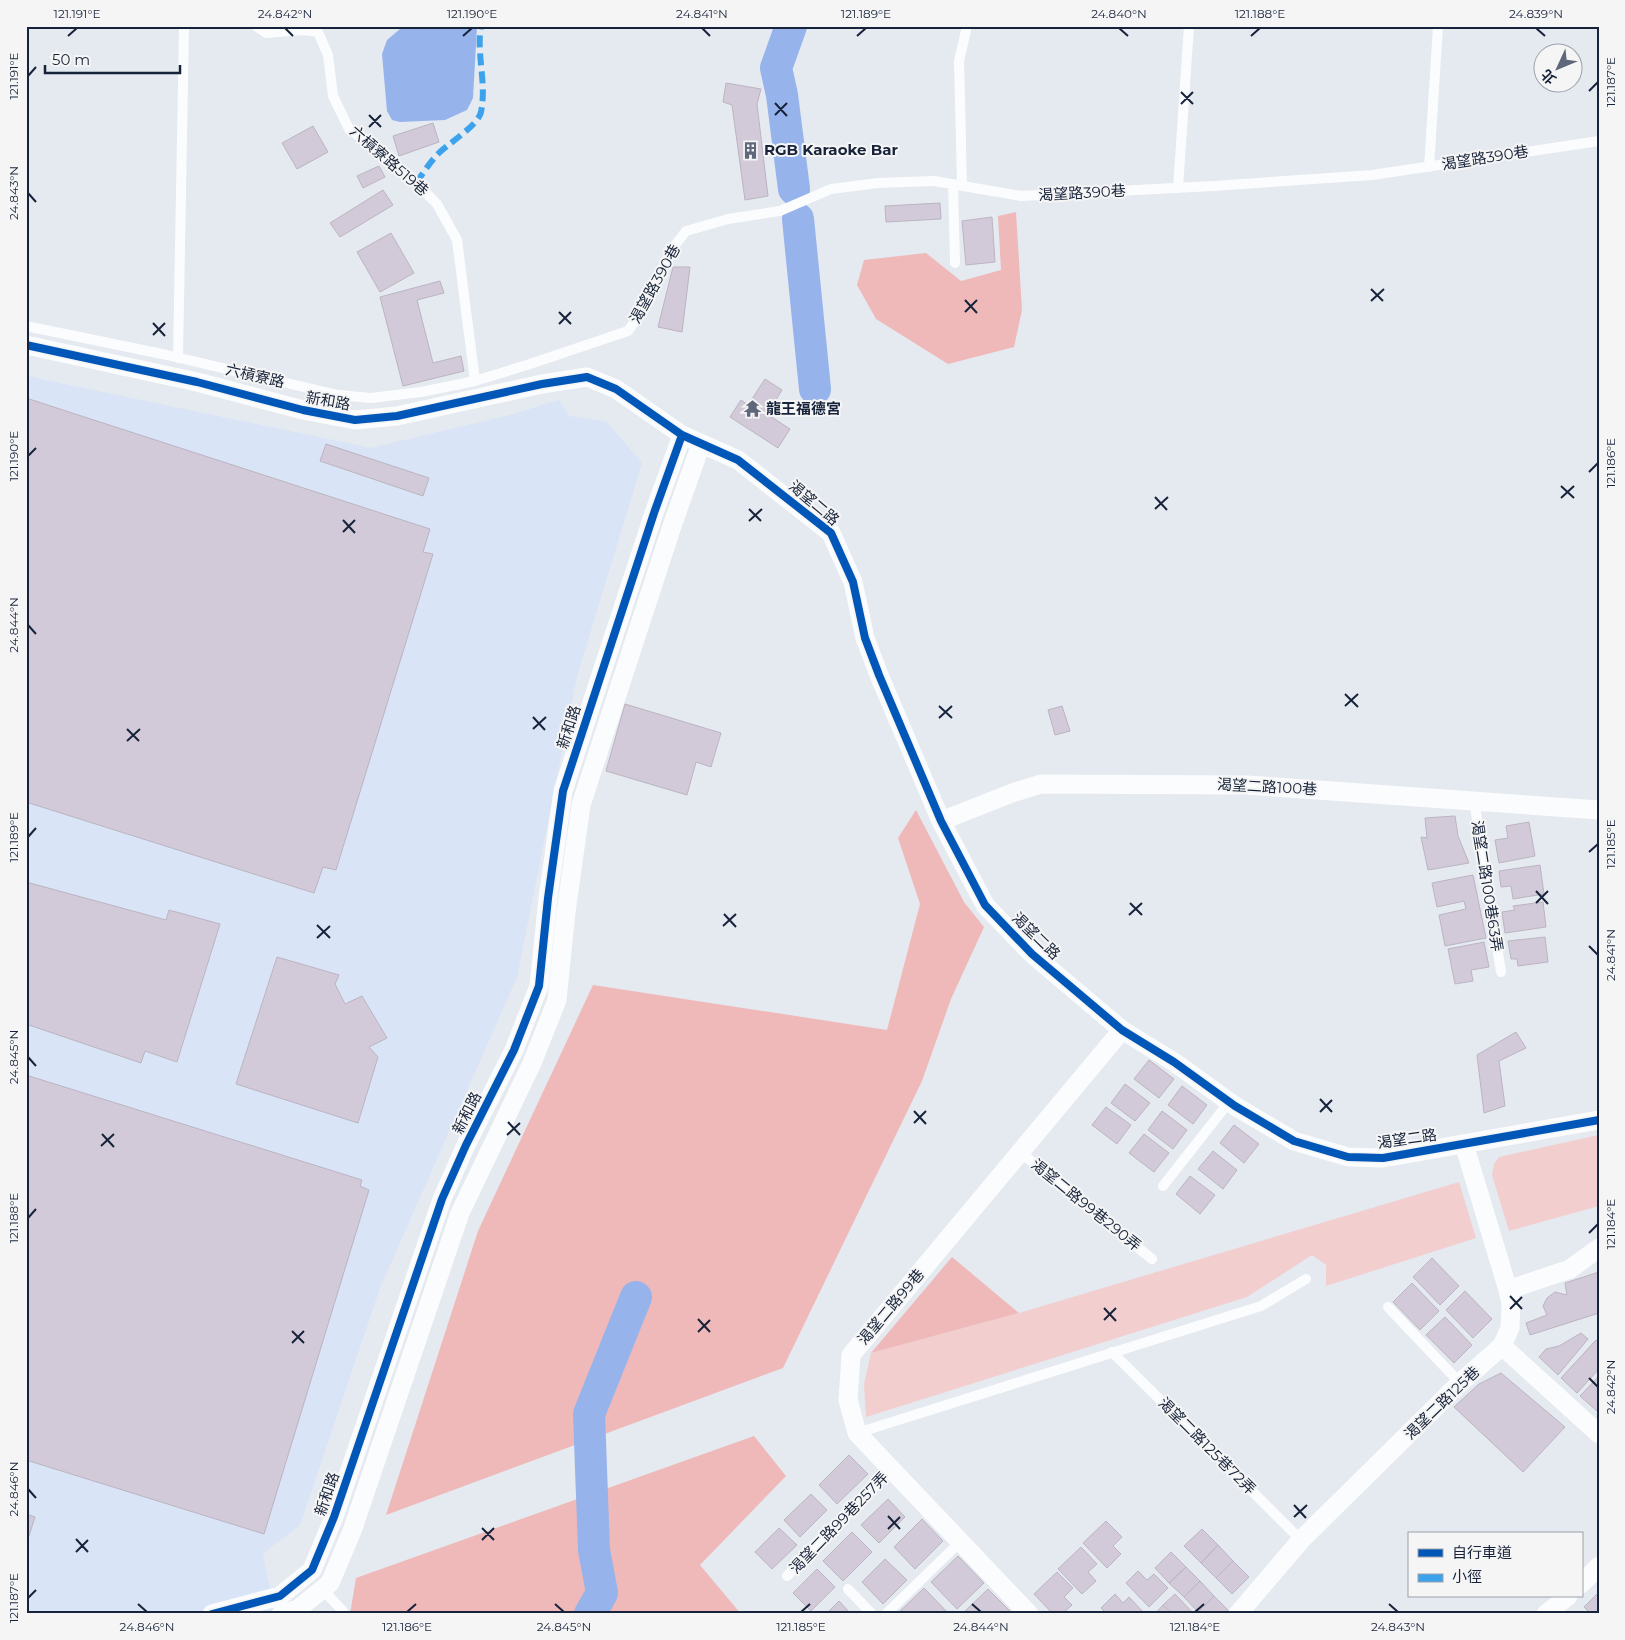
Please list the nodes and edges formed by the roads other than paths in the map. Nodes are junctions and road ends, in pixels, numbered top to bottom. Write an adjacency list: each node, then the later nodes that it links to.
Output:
1 (184, 26): 14 (lane)
2 (256, 26): 15 (lane, 六槓寮路519巷)
3 (967, 26): 8 (lane)
4 (1189, 26): 9 (lane)
5 (1438, 26): 7 (lane)
6 (1599, 141): 7 (lane, 渴望路390巷)
7 (1429, 167): 9 (lane, 渴望路390巷)
8 (958, 185): 9 (lane, 渴望路390巷); 10 (lane); 12 (lane, 渴望路390巷)
9 (1178, 188)
10 (955, 262)
11 (26, 326): 14 (lane, 六槓寮路)
12 (628, 331): 15 (lane, 六槓寮路)
13 (26, 345): 16 (street, 新和路)
14 (178, 358): 15 (lane, 六槓寮路)
15 (475, 380)
16 (682, 435): 17 (street, 渴望二路); 47 (street, 新和路)
17 (701, 444): 20 (street, 渴望二路); 44 (street)
18 (1474, 800): 19 (street, 渴望二路100巷); 20 (street, 渴望二路100巷); 21 (lane, 渴望二路100巷63弄)
19 (1598, 809)
20 (941, 821): 22 (street, 渴望二路)
21 (1501, 972)
22 (1122, 1030): 23 (street, 渴望二路); 26 (street, 渴望二路99巷)
23 (1230, 1102): 25 (street, 渴望二路); 27 (lane)
24 (1599, 1120): 25 (street, 渴望二路)
25 (1464, 1144): 31 (street, 渴望二路125巷)
26 (1020, 1152): 29 (lane, 渴望二路99巷290弄); 36 (street, 渴望二路99巷)
27 (1163, 1186)
28 (1599, 1248): 31 (street)
29 (1152, 1259)
30 (1306, 1279): 34 (lane)
31 (1508, 1290): 33 (street, 渴望二路125巷)
32 (1388, 1307): 35 (lane)
33 (1502, 1346): 35 (street, 渴望二路125巷); 37 (street)
34 (1112, 1352): 36 (lane); 39 (lane, 渴望二路125巷72弄)
35 (1460, 1384): 39 (street, 渴望二路125巷)
36 (857, 1433): 38 (street, 渴望二路99巷)
37 (1599, 1434)
38 (891, 1469): 40 (street, 渴望二路99巷); 42 (lane, 渴望二路99巷257弄)
39 (1301, 1540): 53 (street, 渴望二路125巷)
40 (961, 1542): 51 (lane); 52 (street, 渴望二路99巷)
41 (1599, 1566): 43 (street)
42 (787, 1576)
43 (1582, 1583)
44 (322, 1589): 48 (street); 49 (lane)
45 (848, 1589): 50 (lane)
46 (1566, 1598): 54 (street)
47 (212, 1614)
48 (281, 1614)
49 (343, 1614)
50 (872, 1614)
51 (886, 1614)
52 (1029, 1614)
53 (1238, 1614)
54 (1546, 1614)

